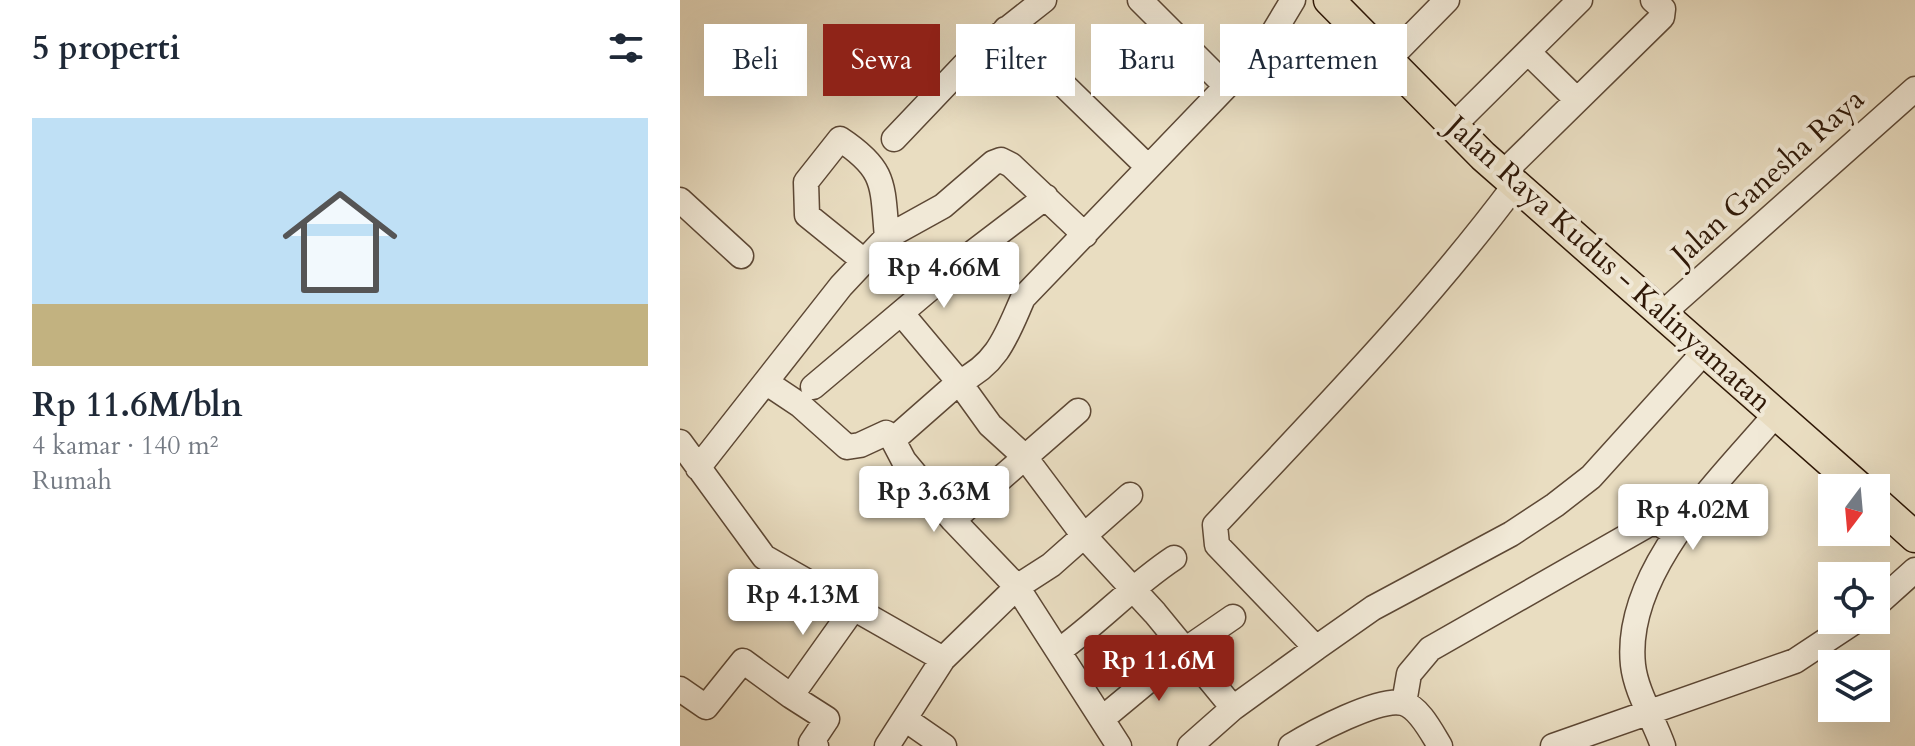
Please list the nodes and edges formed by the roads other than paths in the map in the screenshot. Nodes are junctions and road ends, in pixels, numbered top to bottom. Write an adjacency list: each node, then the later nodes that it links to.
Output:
1 (1044, 0): 8 (street)
2 (1140, 0): 15 (street)
3 (1293, 0): 9 (street)
4 (1329, 0): 10 (main road, Jalan Raya Kudus - Kalinyamatan)
5 (1447, 0): 11 (street)
6 (1580, 0): 12 (street)
7 (1653, 0): 19 (street)
8 (1013, 24)
9 (1279, 24)
10 (1353, 24)
11 (1407, 41)
12 (1528, 52): 19 (street); 20 (street)
13 (956, 74): 21 (street)
14 (1407, 79): 20 (main road, Jalan Raya Kudus - Kalinyamatan)
15 (1220, 80)
16 (1915, 89): 30 (street, Jalan Ganesha Raya)
17 (1220, 92): 22 (street)
18 (1075, 96): 22 (street)
19 (1577, 100): 23 (street)
20 (1453, 126): 23 (main road, Jalan Raya Kudus - Kalinyamatan)
21 (894, 139)
22 (1148, 167): 26 (street)
23 (1509, 180): 30 (main road, Jalan Raya Kudus - Kalinyamatan); 57 (street)
24 (1046, 197): 26 (street); 27 (street); 31 (street)
25 (680, 200): 28 (street)
26 (1085, 235): 33 (street)
27 (887, 237): 29 (street); 29 (street)
28 (741, 256)
29 (864, 261): 34 (street)
30 (1663, 313): 32 (main road, Jalan Raya Kudus - Kalinyamatan)
31 (902, 314): 33 (street); 35 (street)
32 (1705, 351): 37 (main road, Jalan Raya Kudus - Kalinyamatan); 57 (street)
33 (959, 382): 38 (street); 40 (street)
34 (767, 383): 38 (street); 41 (street)
35 (813, 387)
36 (1078, 411): 40 (street)
37 (1776, 414): 42 (main road, Jalan Raya Kudus - Kalinyamatan); 46 (street)
38 (893, 440): 45 (street)
39 (680, 442): 41 (street)
40 (1024, 456): 45 (street); 47 (street)
41 (698, 468): 54 (street)
42 (1844, 474)
43 (1130, 495): 47 (street)
44 (1890, 515): 48 (main road)
45 (953, 520): 51 (street)
46 (1675, 534): 63 (street); 65 (street)
47 (1084, 536): 51 (street); 52 (street)
48 (1915, 537)
49 (1174, 558): 52 (street)
50 (1915, 570): 53 (street)
51 (1017, 587): 58 (street); 60 (street)
52 (1130, 588): 58 (street); 59 (street)
53 (1890, 592)
54 (853, 609): 60 (street); 62 (street)
55 (1233, 617): 59 (street)
56 (1836, 634): 65 (street)
57 (1316, 648): 64 (street)
58 (1060, 650): 66 (street)
59 (1185, 650): 64 (street); 66 (street)
60 (943, 659): 67 (street)
61 (680, 689): 62 (street)
62 (791, 696): 68 (street)
63 (1404, 703): 73 (street); 74 (street)
64 (1233, 708): 72 (street)
65 (1650, 711): 75 (street); 76 (street)
66 (1103, 718): 71 (street)
67 (905, 719): 69 (street); 70 (street)
68 (816, 746)
69 (887, 746)
70 (944, 746)
71 (1119, 746)
72 (1190, 746)
73 (1291, 746)
74 (1440, 746)
75 (1553, 746)
76 (1663, 746)

